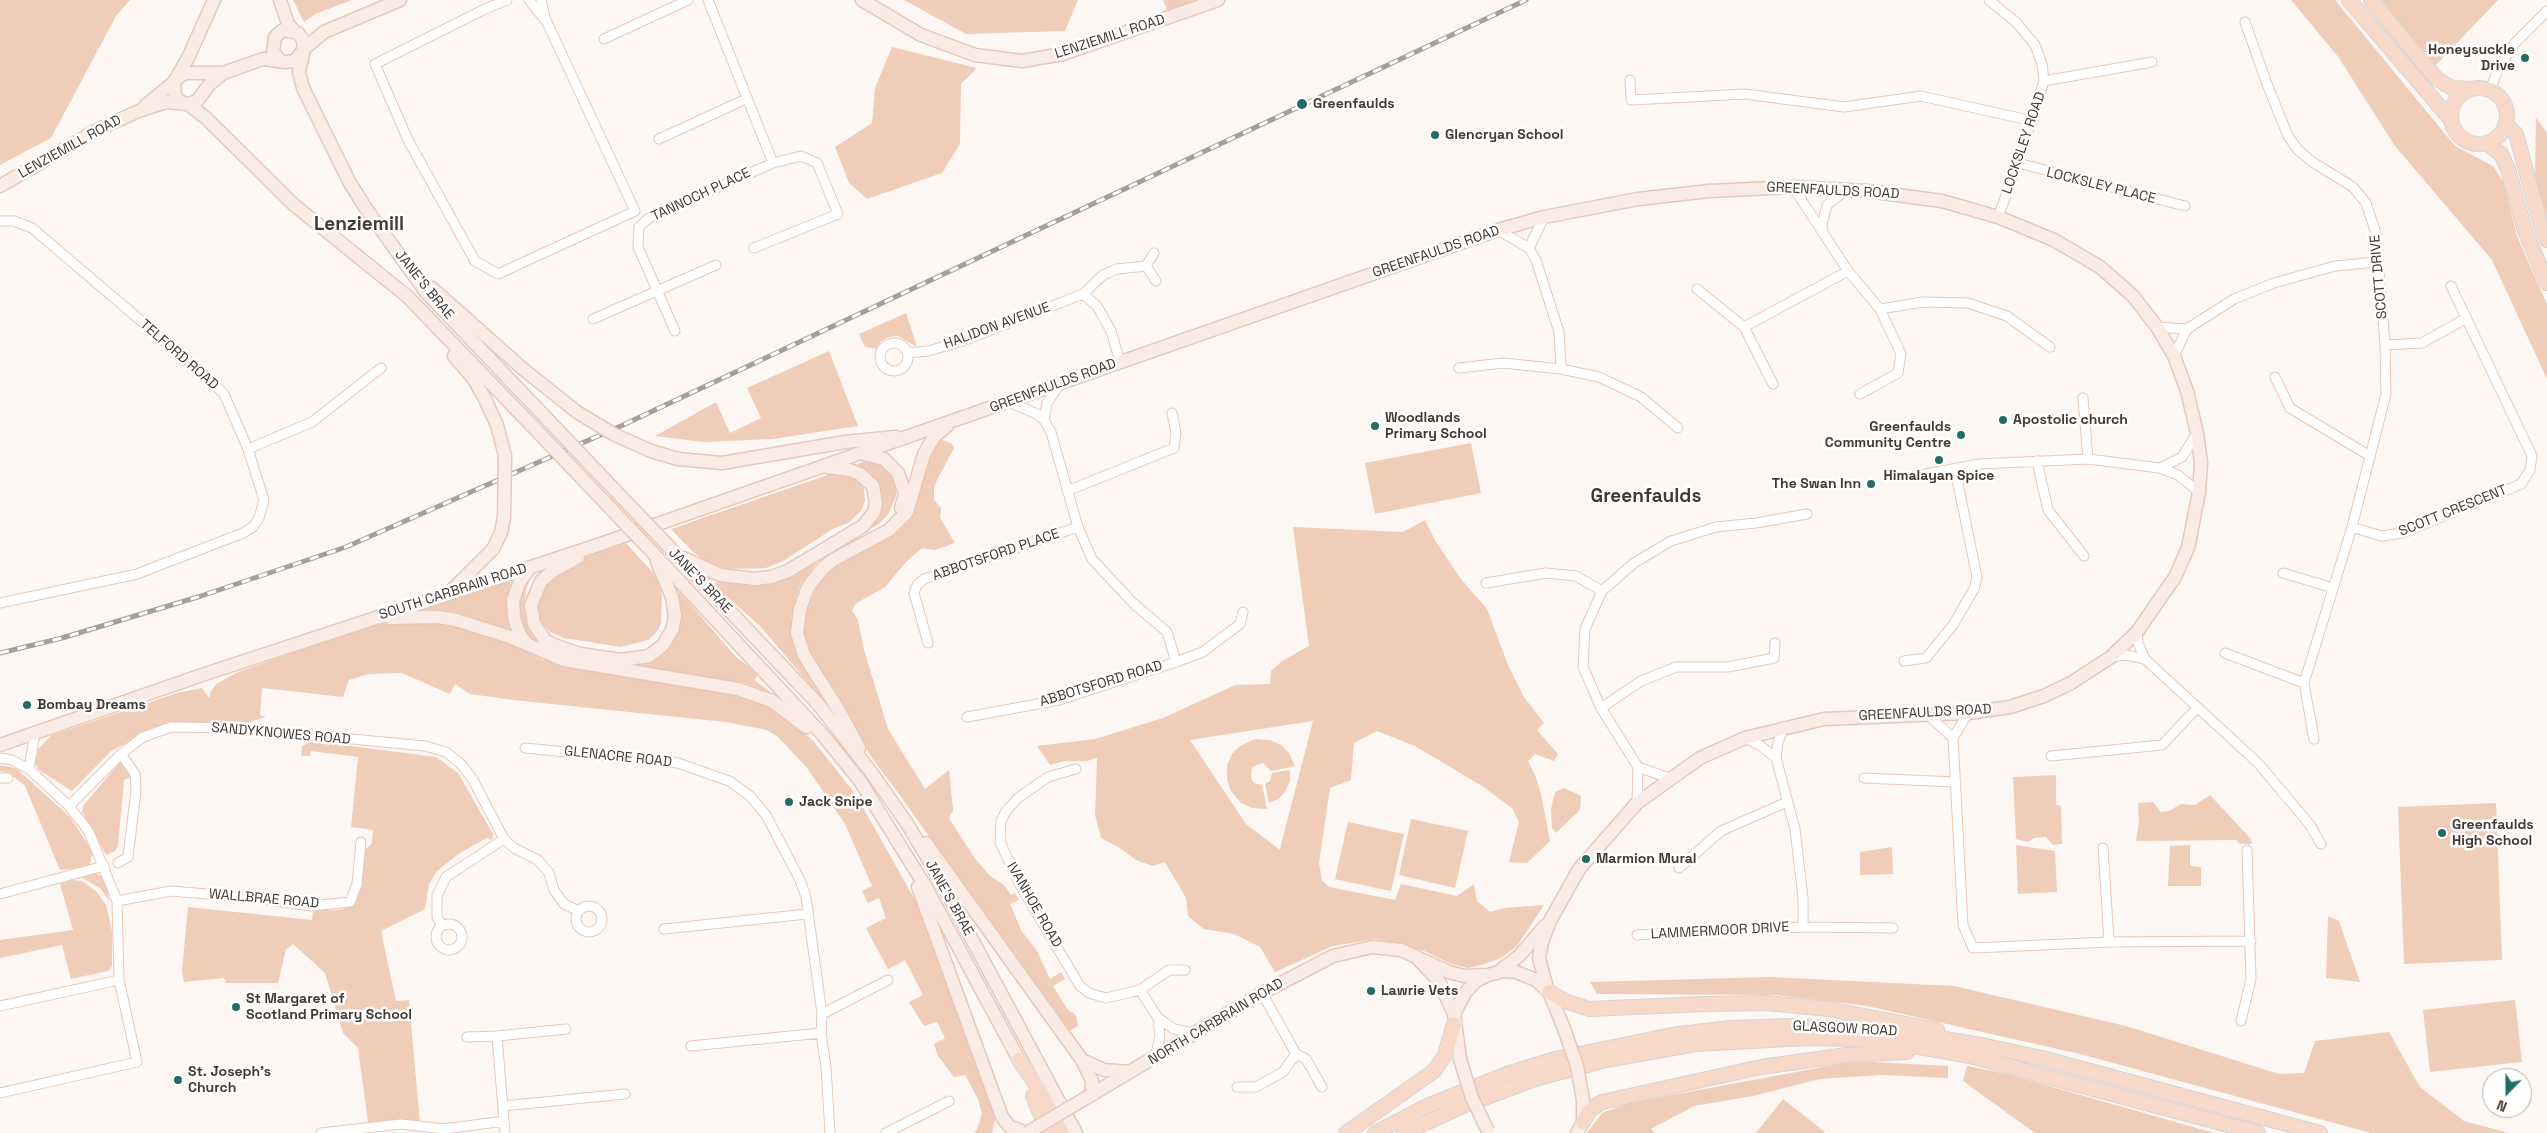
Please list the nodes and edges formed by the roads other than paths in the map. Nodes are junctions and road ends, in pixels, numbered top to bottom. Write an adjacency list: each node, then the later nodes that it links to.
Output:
1 (214, 0): 27 (main road)
2 (280, 0): 17 (main road)
3 (400, 0): 18 (main road)
4 (507, 0): 15 (street)
5 (529, 0): 15 (street)
6 (542, 0): 15 (street)
7 (688, 0): 19 (street)
8 (708, 0): 33 (street)
9 (862, 0): 10 (main road, LENZIEMILL ROAD)
10 (1218, 0)
11 (1989, 0): 29 (street, LOCKSLEY ROAD)
12 (2348, 0): 37 (main road)
13 (2371, 0): 30 (main road)
14 (2547, 11): 31 (street)
15 (545, 18)
16 (2245, 22): 57 (street, SCOTT DRIVE)
17 (296, 32): 18 (main road); 20 (main road); 21 (main road)
18 (324, 32): 21 (main road)
19 (604, 39)
20 (272, 42): 22 (main road); 23 (main road)
21 (303, 52): 22 (main road); 55 (main road, JANE'S BRAE)
22 (280, 60): 23 (main road)
23 (251, 61): 25 (main road)
24 (2152, 62): 29 (street)
25 (223, 73): 26 (main road); 32 (main road)
26 (195, 74): 27 (main road); 32 (main road)
27 (175, 80): 34 (main road); 35 (main road, LENZIEMILL ROAD)
28 (1630, 80): 36 (street)
29 (2044, 81): 36 (street, LOCKSLEY ROAD)
30 (2471, 89): 31 (main road); 37 (main road)
31 (2490, 90): 38 (main road)
32 (202, 94): 34 (main road)
33 (746, 99): 39 (street); 41 (street)
34 (185, 103): 35 (main road, LENZIEMILL ROAD); 67 (main road, JANE'S BRAE)
35 (141, 110): 43 (main road, LENZIEMILL ROAD)
36 (2033, 121): 42 (street, LOCKSLEY ROAD)
37 (2452, 121): 40 (main road)
38 (2505, 124): 40 (main road); 52 (main road)
39 (659, 139)
40 (2486, 142): 62 (main road)
41 (773, 163): 53 (street, TANNOCH PLACE); 65 (street, TANNOCH PLACE)
42 (2018, 163): 46 (street, LOCKSLEY PLACE); 48 (street, LOCKSLEY ROAD)
43 (0, 186)
44 (1793, 187): 45 (main road, GREENFAULDS ROAD); 47 (main road, GREENFAULDS ROAD); 51 (street)
45 (1846, 190): 48 (main road, GREENFAULDS ROAD); 51 (street)
46 (2185, 206)
47 (1544, 217): 50 (main road, GREENFAULDS ROAD); 54 (street)
48 (1998, 217): 72 (main road, GREENFAULDS ROAD)
49 (0, 221): 95 (street, TELFORD ROAD)
50 (1498, 230): 54 (street); 79 (main road, GREENFAULDS ROAD)
51 (1823, 233): 60 (street)
52 (2547, 240)
53 (754, 248)
54 (1529, 248): 82 (street)
55 (395, 250): 94 (main road, bridge); 111 (main road, JANE'S BRAE, bridge)
56 (1154, 253): 59 (street)
57 (2377, 262): 73 (street); 75 (street, SCOTT DRIVE)
58 (716, 265): 65 (street)
59 (1146, 266): 61 (street); 66 (street, HALIDON AVENUE)
60 (1848, 271): 68 (street); 71 (street)
61 (1156, 281)
62 (2547, 283)
63 (2451, 286): 69 (street, SCOTT CRESCENT)
64 (1697, 289): 71 (street)
65 (657, 291): 70 (street); 74 (street, TANNOCH PLACE)
66 (1083, 294): 77 (street, HALIDON AVENUE); 79 (street)
67 (408, 297): 112 (main road, JANE'S BRAE, bridge); 119 (main road, bridge)
68 (1880, 309): 76 (street); 86 (street)
69 (2465, 319): 75 (street); 109 (street, SCOTT CRESCENT)
70 (593, 320)
71 (1744, 327): 85 (street)
72 (2158, 327): 73 (street); 78 (main road, GREENFAULDS ROAD)
73 (2187, 329): 78 (street)
74 (675, 331)
75 (2385, 346): 97 (street, SCOTT DRIVE)
76 (2050, 347)
77 (908, 353)
78 (2174, 356): 93 (main road, GREENFAULDS ROAD)
79 (1120, 362): 84 (main road, GREENFAULDS ROAD)
80 (381, 368): 95 (street)
81 (1459, 368): 82 (street)
82 (1561, 369): 92 (street)
83 (2275, 377): 97 (street)
84 (1060, 384): 88 (main road, GREENFAULDS ROAD); 90 (street)
85 (1773, 384)
86 (1860, 394)
87 (2083, 398): 98 (street)
88 (1009, 402): 90 (street); 91 (main road, GREENFAULDS ROAD)
89 (1172, 413): 104 (street)
90 (1044, 420): 104 (street, ABBOTSFORD ROAD)
91 (952, 421): 94 (main road, GREENFAULDS ROAD); 107 (main road)
92 (1678, 428)
93 (2197, 433): 101 (street); 105 (main road, GREENFAULDS ROAD)
94 (906, 437): 96 (main road, SOUTH CARBRAIN ROAD)
95 (248, 449): 120 (street, TELFORD ROAD)
96 (862, 453): 100 (main road, SOUTH CARBRAIN ROAD); 107 (main road)
97 (2370, 456): 109 (street, SCOTT DRIVE)
98 (2088, 459): 99 (street); 101 (street)
99 (2036, 461): 102 (street); 113 (street)
100 (820, 467): 110 (main road, SOUTH CARBRAIN ROAD); 111 (main road)
101 (2160, 468): 105 (street)
102 (1955, 469): 103 (street); 130 (street)
103 (1915, 476)
104 (1067, 491): 108 (street, ABBOTSFORD ROAD)
105 (2199, 492): 123 (main road, GREENFAULDS ROAD)
106 (1807, 514): 118 (street)
107 (901, 517): 153 (main road)
108 (1078, 527): 124 (street, ABBOTSFORD PLACE); 131 (street, ABBOTSFORD ROAD)
109 (2352, 527): 117 (street, SCOTT DRIVE)
110 (594, 546): 112 (main road); 114 (main road, SOUTH CARBRAIN ROAD)
111 (672, 550): 153 (main road, JANE'S BRAE)
112 (656, 556): 147 (main road, JANE'S BRAE)
113 (2084, 556)
114 (530, 567): 119 (main road, SOUTH CARBRAIN ROAD); 126 (main road)
115 (2283, 572): 117 (street)
116 (1486, 583): 118 (street)
117 (2333, 588): 132 (street, SCOTT DRIVE)
118 (1602, 591): 133 (street)
119 (447, 595): 122 (main road, SOUTH CARBRAIN ROAD)
120 (0, 603)
121 (1243, 612): 131 (street, ABBOTSFORD ROAD)
122 (373, 618): 126 (main road); 139 (main road, SOUTH CARBRAIN ROAD)
123 (2137, 632): 128 (main road, GREENFAULDS ROAD); 129 (street)
124 (928, 643)
125 (1774, 643): 133 (street)
126 (527, 644): 147 (main road)
127 (2224, 654): 132 (street)
128 (2111, 657): 129 (street); 135 (main road, GREENFAULDS ROAD)
129 (2145, 659): 134 (street)
130 (1904, 661)
131 (1176, 662): 137 (street, ABBOTSFORD ROAD)
132 (2304, 683): 142 (street, SCOTT DRIVE)
133 (1601, 708): 150 (street)
134 (2197, 708): 146 (street); 163 (street)
135 (1968, 713): 136 (main road, GREENFAULDS ROAD); 141 (street)
136 (1928, 715): 138 (main road, GREENFAULDS ROAD); 141 (street)
137 (967, 717)
138 (1784, 727): 140 (main road, GREENFAULDS ROAD); 149 (street)
139 (36, 733): 143 (main road, SOUTH CARBRAIN ROAD); 151 (street)
140 (1745, 738): 149 (street); 154 (main road, GREENFAULDS ROAD)
141 (1953, 738): 156 (street)
142 (2314, 739)
143 (0, 745)
144 (525, 748): 173 (street, GLENACRE ROAD)
145 (121, 754): 159 (street, SANDYKNOWES ROAD); 161 (street, SANDYKNOWES ROAD); 167 (street)
146 (2051, 756)
147 (840, 757): 165 (main road, JANE'S BRAE)
148 (0, 758): 151 (street)
149 (1776, 758): 157 (street, LAMMERMOOR DRIVE)
150 (1638, 767): 154 (street); 158 (street)
151 (30, 769): 159 (street)
152 (1076, 769): 187 (street, IVANHOE ROAD)
153 (871, 772): 160 (main road, JANE'S BRAE)
154 (1669, 778): 158 (main road, GREENFAULDS ROAD)
155 (1864, 778): 156 (street)
156 (1956, 782): 181 (street)
157 (1787, 802): 169 (street); 176 (street, LAMMERMOOR DRIVE)
158 (1637, 803): 174 (main road, GREENFAULDS ROAD)
159 (69, 806): 168 (street)
160 (908, 825): 206 (main road); 229 (main road, JANE'S BRAE)
161 (504, 839): 172 (street); 175 (street)
162 (361, 842): 171 (street, WALLBRAE ROAD)
163 (2321, 844)
164 (2103, 848): 181 (street)
165 (904, 849): 205 (main road, JANE'S BRAE); 218 (main road)
166 (2248, 850): 180 (street)
167 (118, 863)
168 (104, 866): 170 (street); 171 (street)
169 (1679, 868)
170 (0, 894)
171 (117, 901): 185 (street)
172 (579, 911)
173 (807, 914): 178 (street); 191 (street, GLENACRE ROAD)
174 (1550, 921): 184 (main road, GREENFAULDS ROAD); 188 (main road, GREENFAULDS ROAD)
175 (442, 926)
176 (1804, 927): 177 (street, LAMMERMOOR DRIVE); 179 (street, LAMMERMOOR DRIVE)
177 (1893, 928)
178 (664, 929)
179 (1637, 935)
180 (2251, 941): 181 (street); 194 (street)
181 (2109, 942)
182 (1415, 956): 184 (main road, NORTH CARBRAIN ROAD); 189 (main road, NORTH CARBRAIN ROAD); 193 (main road, NORTH CARBRAIN ROAD)
183 (1185, 970): 187 (street, IVANHOE ROAD)
184 (1492, 974): 188 (main road, NORTH CARBRAIN ROAD); 193 (main road, GREENFAULDS ROAD)
185 (119, 980): 190 (street); 210 (street)
186 (888, 980): 191 (street)
187 (1140, 990): 192 (street)
188 (1548, 990): 204 (main road); 216 (main road, GREENFAULDS ROAD, bridge)
189 (1262, 993): 197 (main road, NORTH CARBRAIN ROAD); 201 (street)
190 (0, 1006)
191 (822, 1014): 196 (street, GLENACRE ROAD)
192 (1158, 1018): 197 (street); 203 (street)
193 (1454, 1019): 221 (main road, NORTH CARBRAIN ROAD, bridge); 230 (main road)
194 (2240, 1021)
195 (566, 1028): 198 (street)
196 (821, 1033): 200 (street); 224 (street, GLENACRE ROAD)
197 (1196, 1034): 203 (main road, NORTH CARBRAIN ROAD)
198 (497, 1036): 199 (street); 214 (street)
199 (467, 1037)
200 (691, 1046)
201 (1296, 1054): 208 (street); 209 (street)
202 (1970, 1056): 216 (main road); 220 (main road, GLASGOW ROAD); 232 (main road, GLASGOW ROAD)
203 (1155, 1058): 207 (main road, NORTH CARBRAIN ROAD)
204 (2042, 1058): 231 (main road, GLASGOW ROAD); 233 (main road, GLASGOW ROAD)
205 (1019, 1060): 227 (main road); 228 (main road)
206 (1082, 1060): 207 (main road); 212 (main road)
207 (1130, 1072): 212 (main road, NORTH CARBRAIN ROAD)
208 (1237, 1087)
209 (1322, 1087)
210 (0, 1093)
211 (625, 1094): 214 (street)
212 (1091, 1095): 226 (main road, NORTH CARBRAIN ROAD, bridge)
213 (949, 1101): 225 (street)
214 (503, 1106): 215 (street)
215 (504, 1122): 219 (street); 223 (street)
216 (1580, 1127)
217 (370, 1130): 219 (street); 222 (street)
218 (1005, 1130): 226 (main road)
219 (444, 1131)
220 (1406, 1132)
221 (1489, 1132)
222 (321, 1133)
223 (505, 1133)
224 (830, 1133)
225 (886, 1133)
226 (1028, 1133)
227 (1048, 1133)
228 (1062, 1133)
229 (1076, 1133)
230 (1346, 1133)
231 (1375, 1133)
232 (2258, 1133)
233 (2320, 1133)

